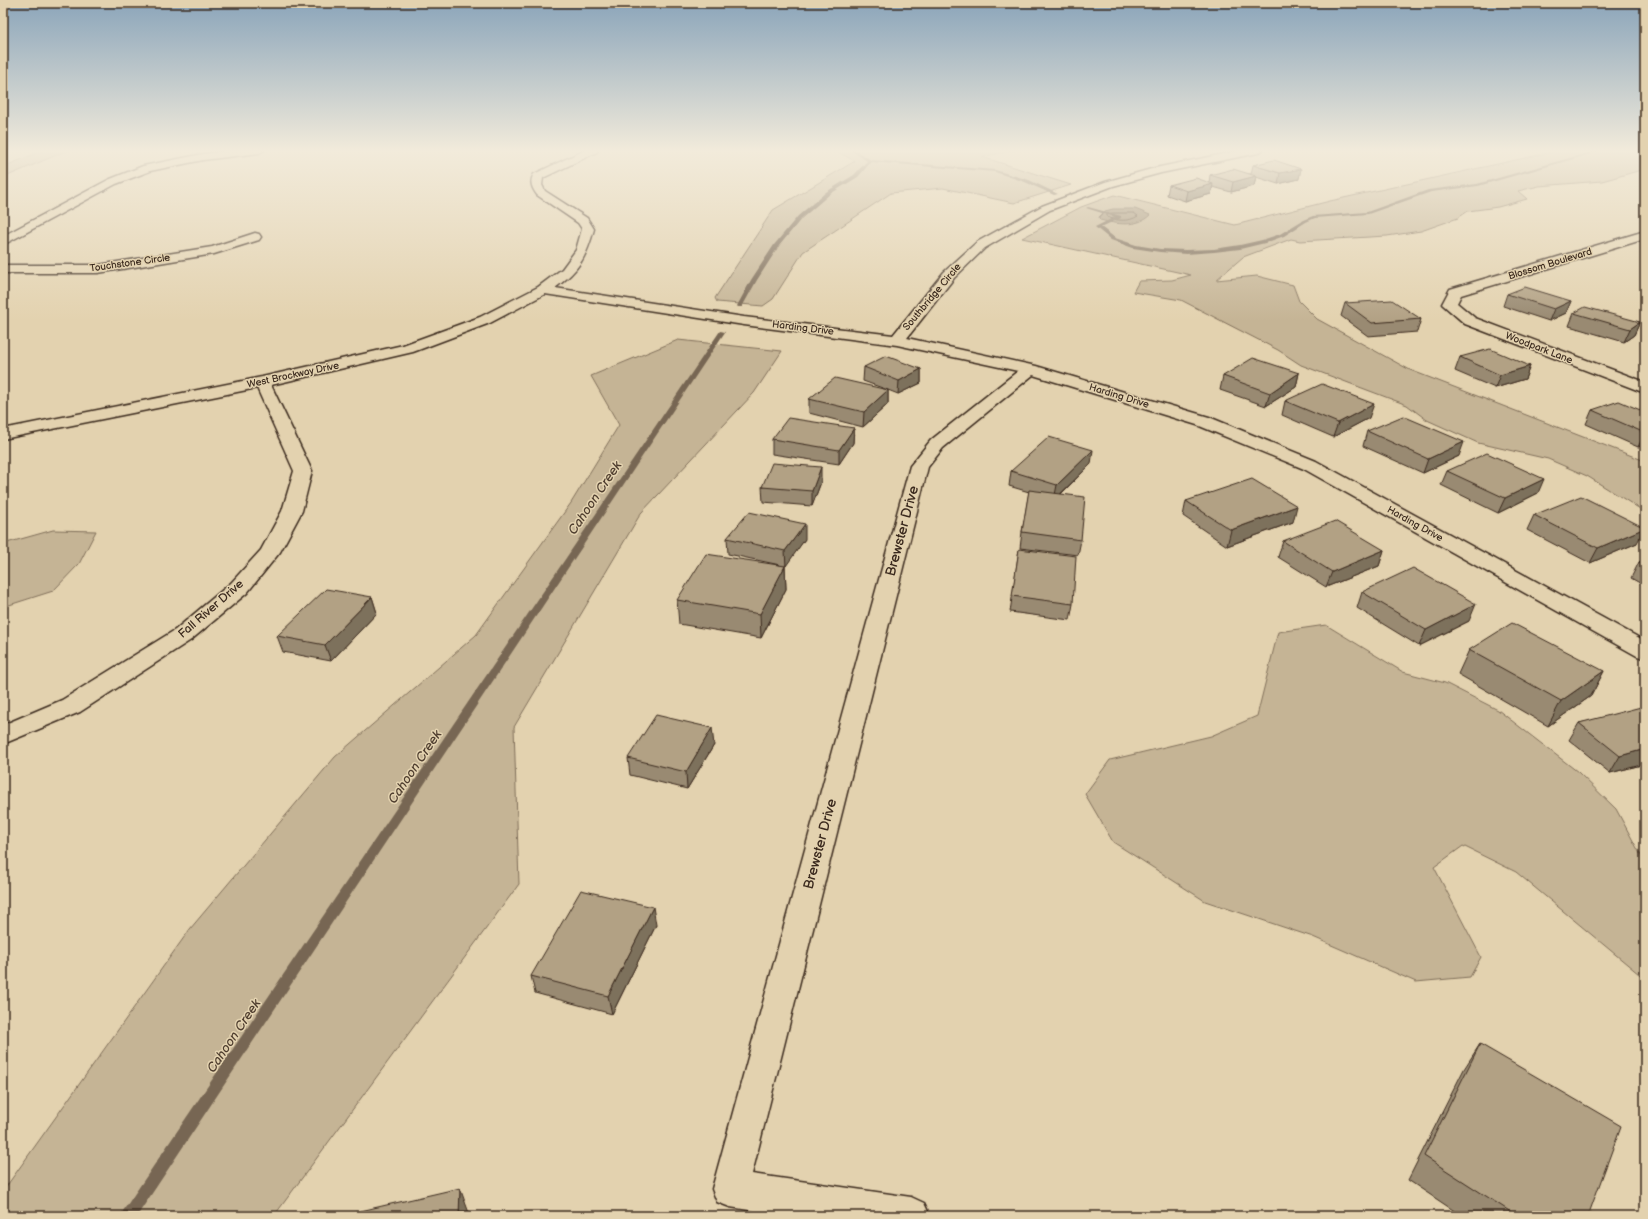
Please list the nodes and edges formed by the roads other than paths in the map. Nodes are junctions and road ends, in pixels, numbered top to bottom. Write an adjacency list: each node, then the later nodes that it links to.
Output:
1 (66, 207): 6 (street)
2 (562, 207): 8 (street, West Brockway Drive)
3 (1049, 207): 10 (street, Southbridge Circle)
4 (1645, 235): 9 (street, Blossom Boulevard)
5 (255, 237): 7 (street, Touchstone Circle)
6 (3, 241)
7 (3, 269)
8 (543, 290): 10 (street, Harding Drive); 12 (street, West Brockway Drive)
9 (1455, 292): 13 (street, Woodpark Lane)
10 (897, 340): 11 (street, Harding Drive)
11 (1030, 370): 15 (street, Harding Drive); 17 (street, Brewster Drive)
12 (262, 382): 14 (street, West Brockway Drive); 16 (street, Fall River Drive)
13 (1645, 388)
14 (3, 434)
15 (1645, 651)
16 (3, 735)
17 (911, 1216)

